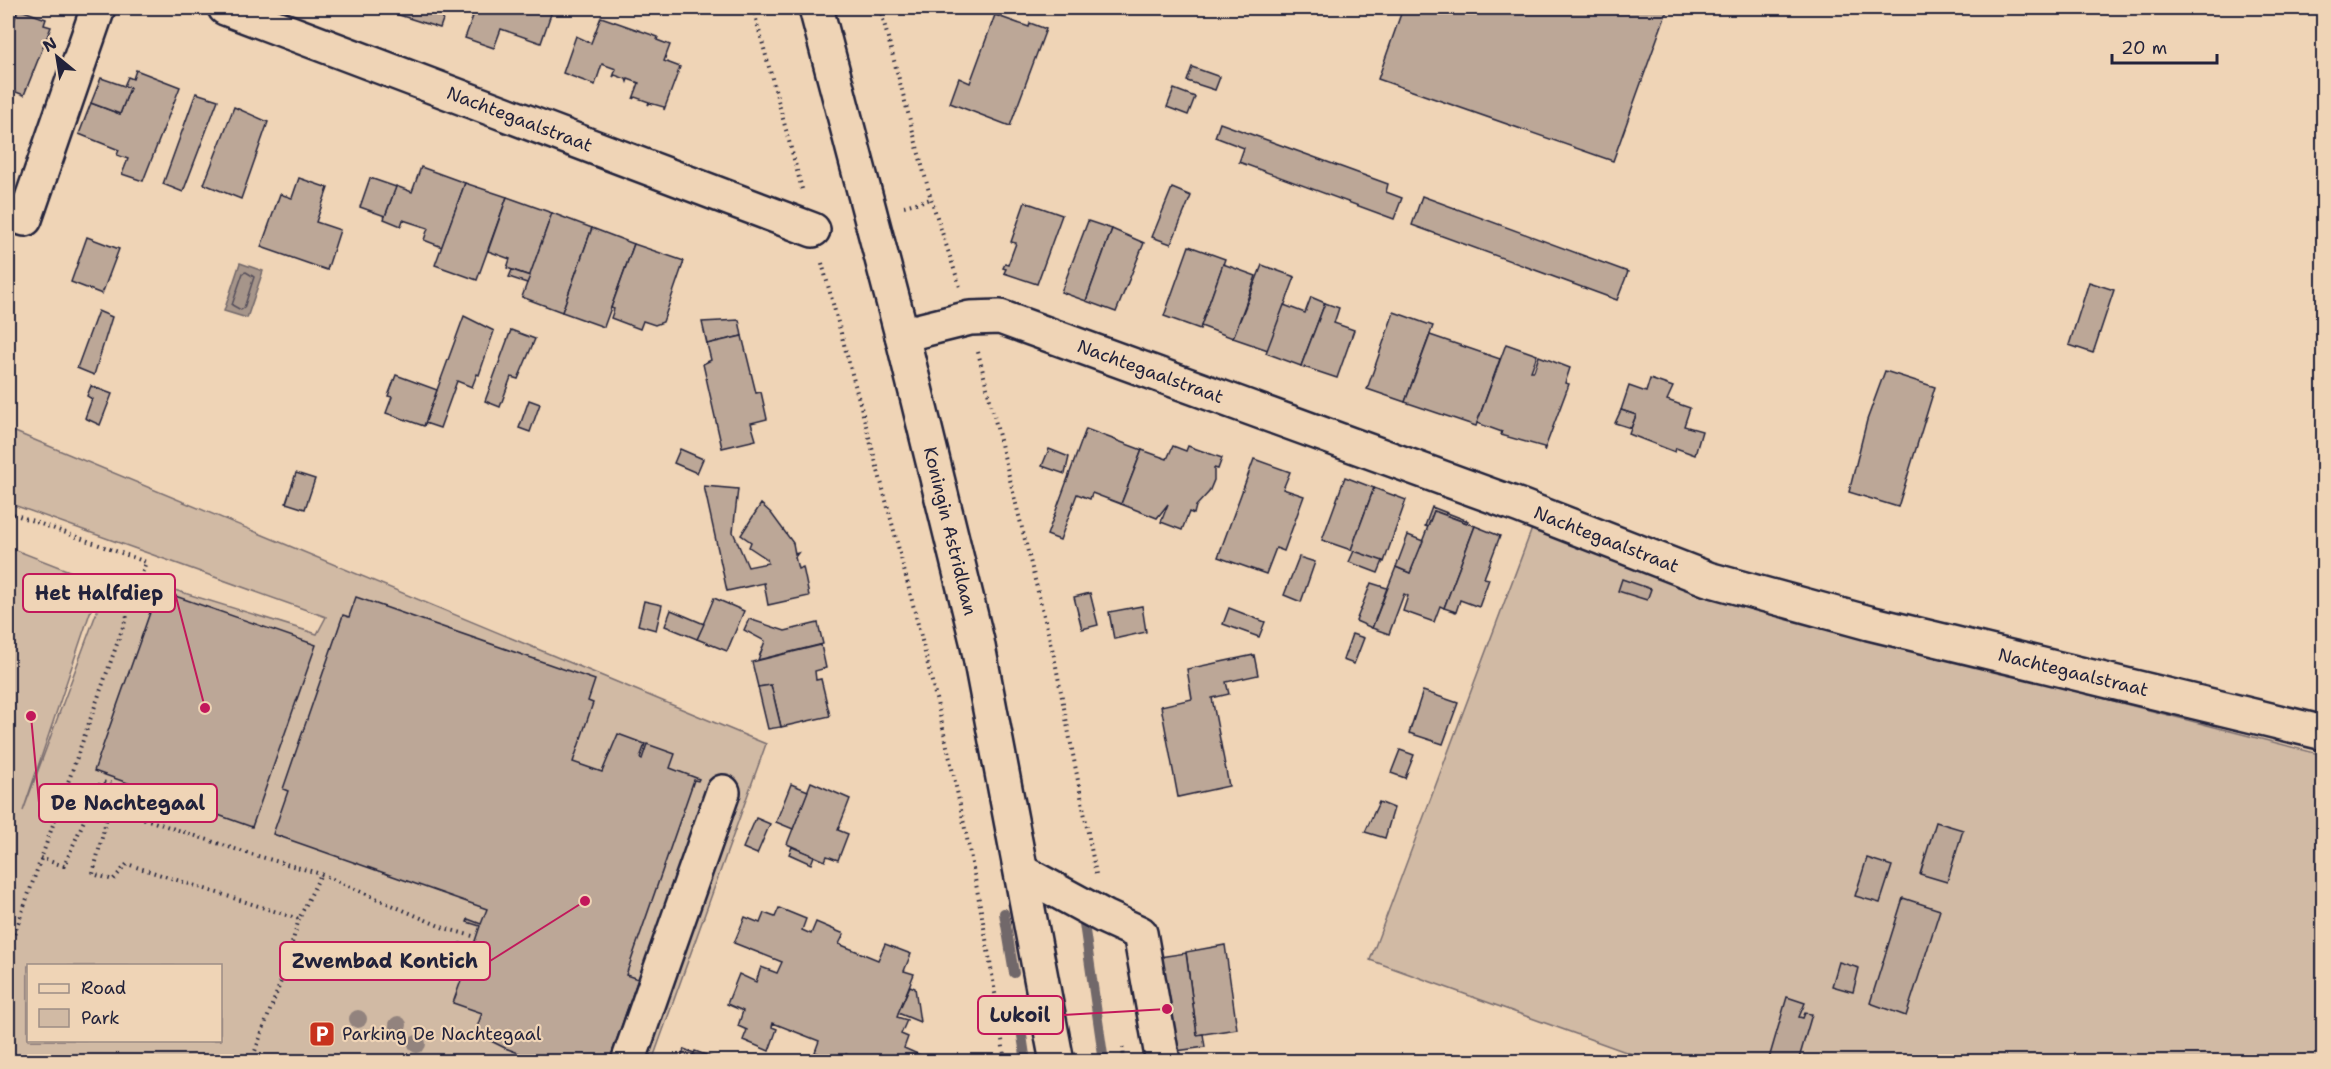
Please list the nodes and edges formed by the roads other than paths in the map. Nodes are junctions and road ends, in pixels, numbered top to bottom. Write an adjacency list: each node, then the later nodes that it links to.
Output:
1 (98, 8): 4 (street)
2 (225, 8): 5 (street, Nachtegaalstraat)
3 (816, 8): 6 (street, Koningin Astridlaan)
4 (8, 213)
5 (813, 230)
6 (902, 335): 7 (street, Nachtegaalstraat); 9 (street, Koningin Astridlaan)
7 (2324, 733)
8 (723, 792): 10 (street)
9 (1022, 872): 11 (street, Koningin Astridlaan); 12 (street)
10 (628, 1062)
11 (1057, 1062)
12 (1163, 1062)

